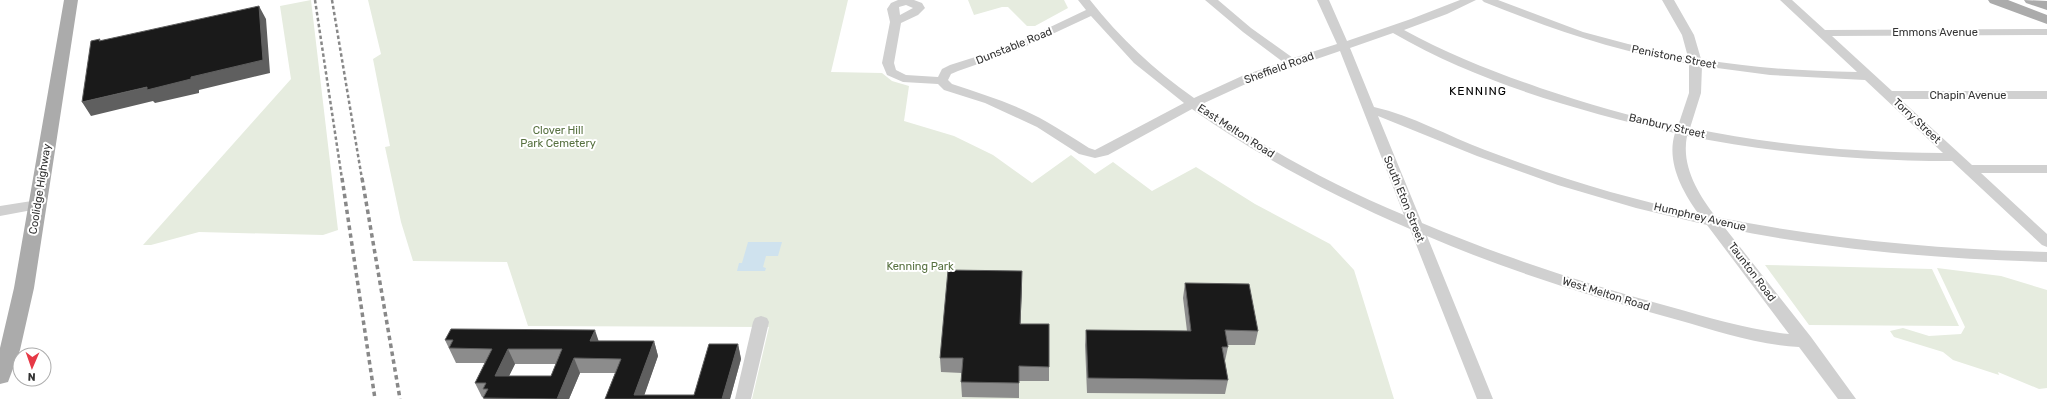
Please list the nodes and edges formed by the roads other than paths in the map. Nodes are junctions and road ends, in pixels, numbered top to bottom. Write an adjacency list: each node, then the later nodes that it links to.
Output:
1 (71, 0): 30 (main road, Coolidge Highway)
2 (1084, 0): 11 (street, East Melton Road)
3 (1212, 0): 19 (street)
4 (1323, 0): 17 (street, South Eton Street)
5 (1470, 0): 14 (street, Sheffield Road)
6 (1488, 0): 18 (street, Penistone Street)
7 (1668, 0): 18 (street, Taunton Road)
8 (1786, 0): 16 (street, Torry Street)
9 (1995, 0): 12 (main road)
10 (2031, 0): 12 (main road)
11 (1092, 11): 21 (street, Dunstable Road); 24 (street, East Melton Road)
12 (2046, 16)
13 (896, 22): 21 (street)
14 (1394, 29): 17 (street, Sheffield Road); 26 (street, Banbury Street)
15 (2047, 32): 16 (street, Emmons Avenue)
16 (1822, 33): 20 (street, Torry Street)
17 (1343, 45): 19 (street, Sheffield Road); 25 (street, South Eton Street)
18 (1695, 62): 20 (street, Penistone Street); 26 (street, Taunton Road)
19 (1292, 63): 24 (street, Sheffield Road)
20 (1868, 76): 22 (street, Torry Street)
21 (943, 82): 24 (street, Sheffield Road)
22 (1889, 95): 23 (street, Chapin Avenue); 27 (street, Torry Street)
23 (2047, 95)
24 (1192, 103): 33 (street, East Melton Road)
25 (1368, 109): 32 (street, Humphrey Avenue); 33 (street, South Eton Street)
26 (1683, 131): 27 (street, Banbury Street); 32 (street, Taunton Road)
27 (1956, 157): 28 (street, Torry Street)
28 (1969, 169): 29 (street); 34 (street, Torry Street)
29 (2047, 169)
30 (38, 205): 31 (street); 38 (main road, Coolidge Highway)
31 (0, 211)
32 (1713, 221): 35 (street, Humphrey Avenue); 37 (street, Taunton Road)
33 (1414, 225): 37 (street, West Melton Road); 40 (street, South Eton Street)
34 (2047, 242)
35 (2047, 257)
36 (761, 322): 39 (street)
37 (1805, 341): 41 (street, Taunton Road)
38 (0, 376)
39 (743, 399)
40 (1485, 399)
41 (1848, 399)

